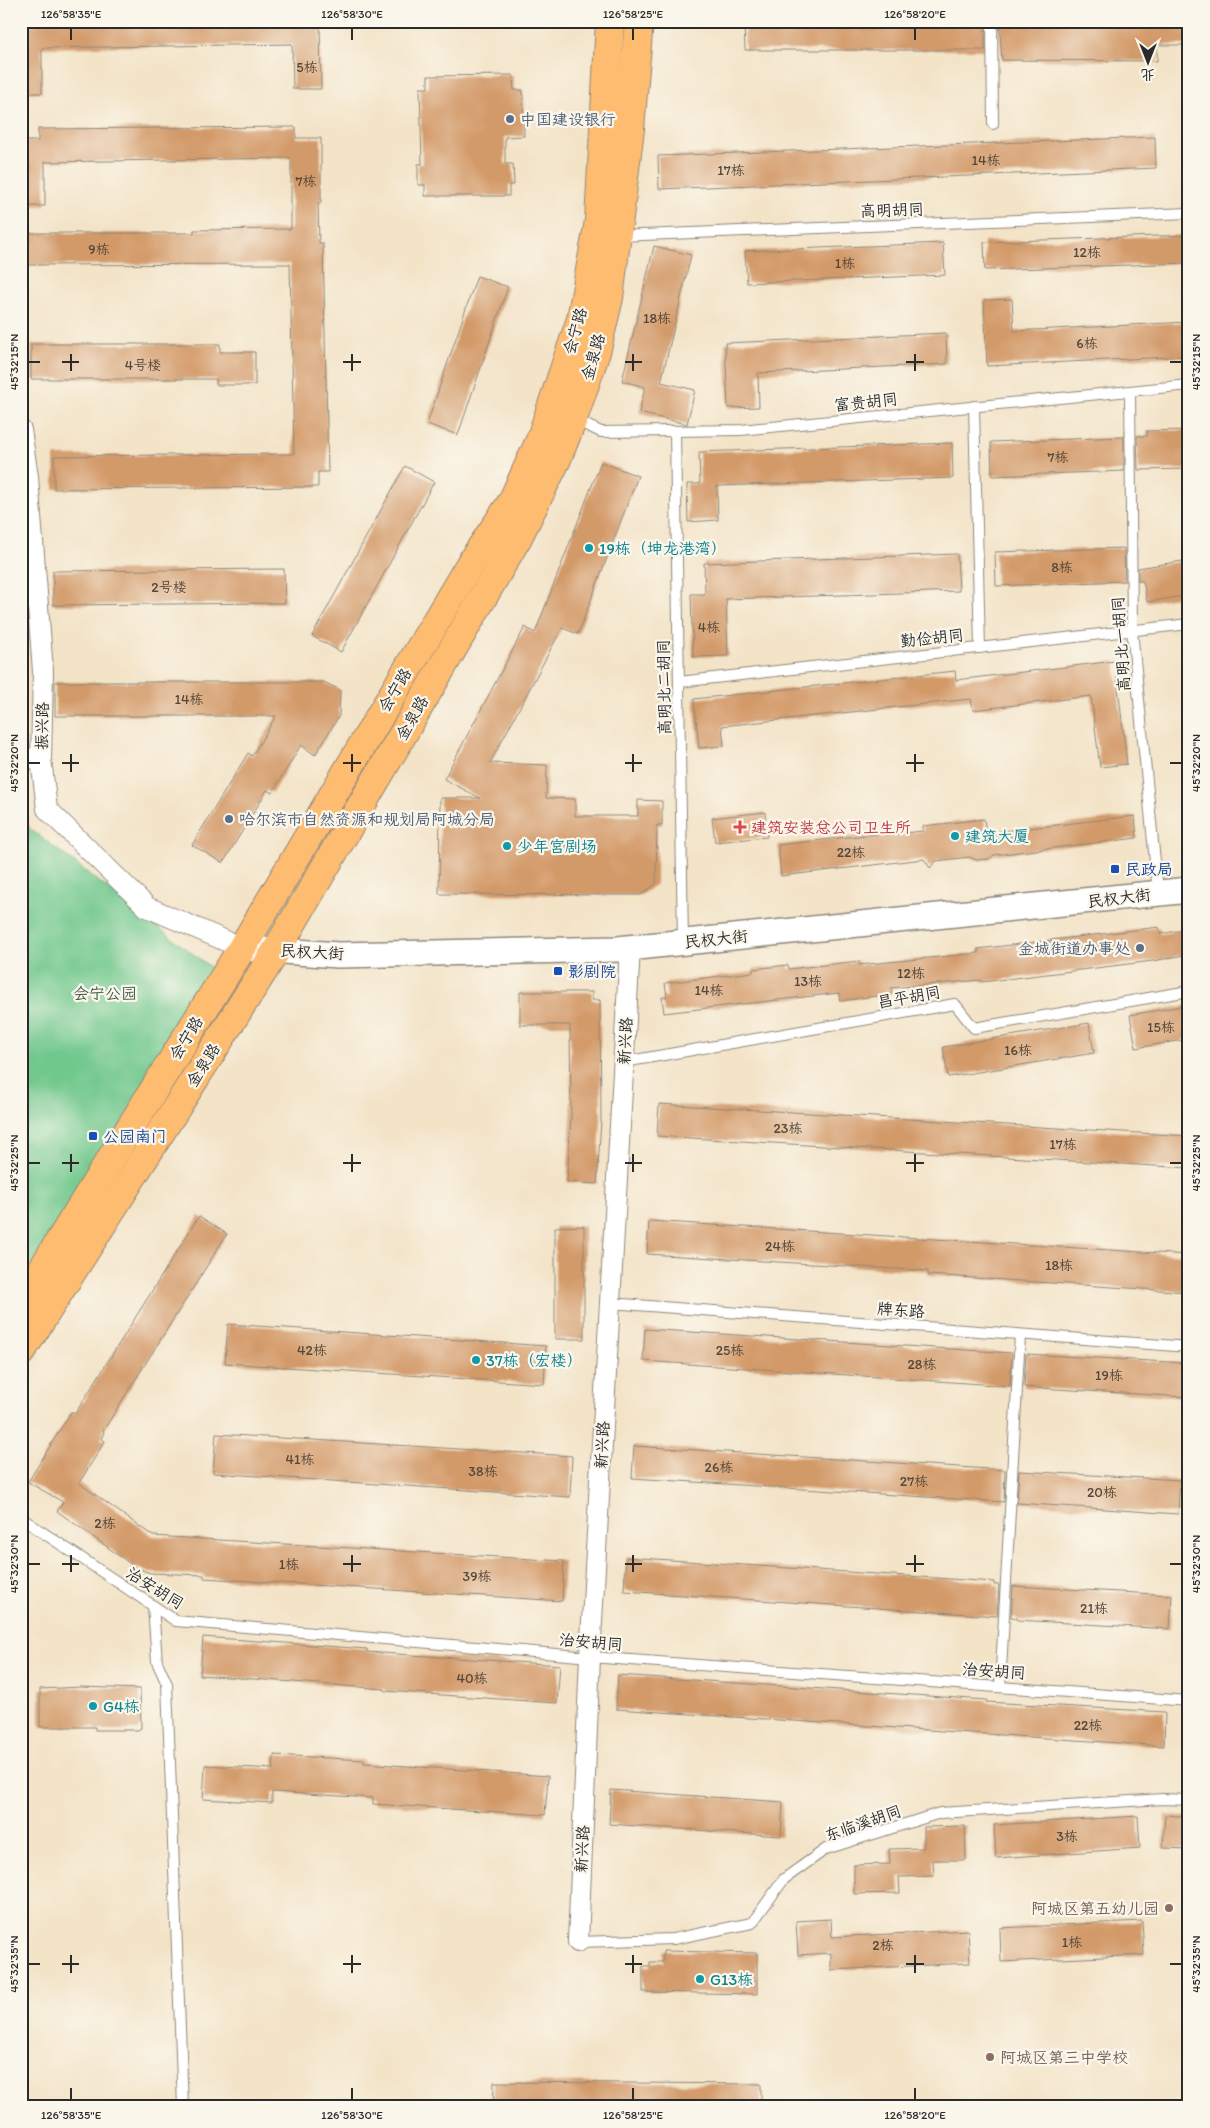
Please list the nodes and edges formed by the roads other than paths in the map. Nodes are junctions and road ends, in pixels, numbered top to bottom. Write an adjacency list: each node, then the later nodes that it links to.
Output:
1 (610, 21): 6 (main road, 会宁路)
2 (639, 21): 6 (main road)
3 (992, 21): 4 (lane)
4 (993, 124)
5 (1189, 213): 6 (lane, 高明胡同)
6 (607, 237): 10 (main road, 会宁路)
7 (1189, 385): 8 (lane, 富贵胡同)
8 (1130, 391): 9 (lane, 富贵胡同); 14 (lane, 高明北一胡同)
9 (974, 406): 12 (lane, 富贵胡同); 15 (lane)
10 (562, 414): 12 (lane, 富贵胡同); 22 (main road, 会宁路); 24 (main road, 金泉路)
11 (21, 430): 18 (street, 振兴路)
12 (675, 431): 16 (lane, 高明北二胡同)
13 (1189, 624): 14 (lane, 勤俭胡同)
14 (1132, 630): 15 (lane, 勤俭胡同); 20 (lane, 高明北一胡同)
15 (980, 648): 16 (lane, 勤俭胡同)
16 (679, 682): 21 (lane, 高明北二胡同)
17 (21, 758): 18 (street)
18 (41, 758): 22 (street, 振兴路)
19 (1189, 890): 20 (street, 民权大街)
20 (1159, 894): 21 (street, 民权大街)
21 (683, 943): 23 (street, 民权大街)
22 (242, 948): 24 (street, 民权大街); 27 (main road, 会宁路)
23 (630, 948): 24 (street, 民权大街); 26 (street, 新兴路)
24 (276, 950): 31 (main road, 金泉路)
25 (1189, 991): 26 (lane, 昌平胡同)
26 (624, 1062): 28 (street, 新兴路)
27 (21, 1303)
28 (610, 1303): 29 (lane, 牌东路); 34 (street, 新兴路)
29 (1020, 1334): 30 (lane, 牌东路); 35 (lane)
30 (1189, 1347)
31 (21, 1352)
32 (21, 1518): 33 (lane, 治安胡同)
33 (153, 1606): 34 (lane, 治安胡同); 39 (lane)
34 (590, 1657): 35 (lane, 治安胡同); 38 (street, 新兴路)
35 (1000, 1687): 36 (lane, 治安胡同)
36 (1189, 1701)
37 (1189, 1800): 38 (lane, 东临溪胡同)
38 (578, 1942)
39 (183, 2107)

